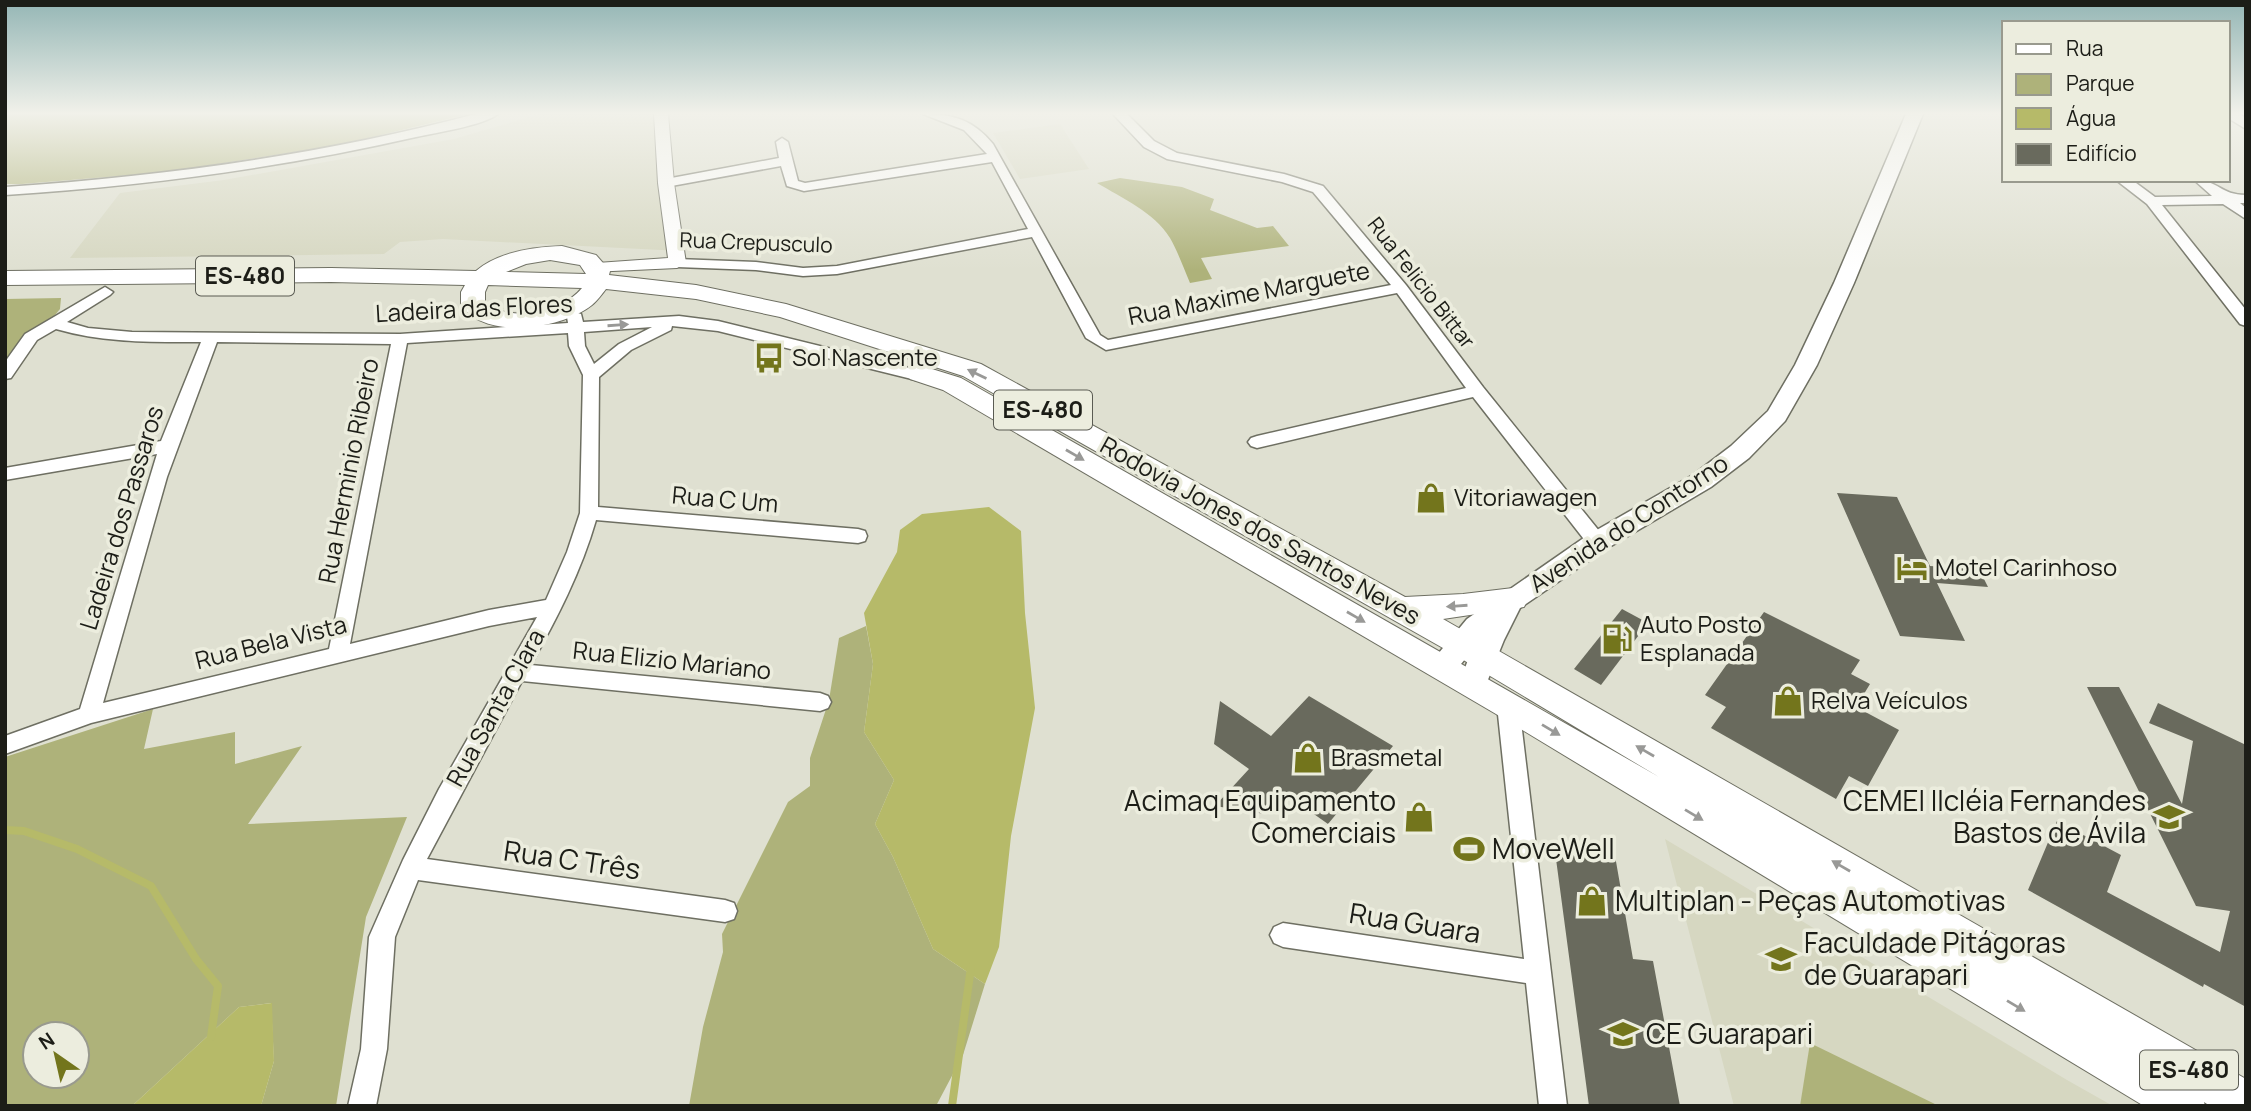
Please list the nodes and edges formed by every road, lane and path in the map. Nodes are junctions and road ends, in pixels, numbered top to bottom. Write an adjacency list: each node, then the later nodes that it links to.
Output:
1 (247, 166): 12 (street)
2 (665, 166): 11 (street)
3 (759, 166): 11 (street)
4 (787, 166): 5 (street)
5 (939, 166)
6 (1001, 166): 17 (street)
7 (1212, 166): 21 (street, Rua Felicio Bittar)
8 (1893, 166): 41 (main road, Avenida do Contorno)
9 (2126, 182): 15 (street)
10 (2204, 182): 13 (street)
11 (666, 183): 18 (street)
12 (5, 191)
13 (2225, 199): 14 (street); 15 (street); 16 (street)
14 (2246, 199)
15 (2152, 201): 26 (street)
16 (2246, 215)
17 (1037, 232): 18 (street, Rua Crepusculo); 21 (street, Rua Maxime Marguete)
18 (677, 263): 24 (street, Rua Crepusculo)
19 (5, 278): 20 (main road, Rodovia Jones dos Santos Neves / ES-480)
20 (478, 284): 22 (main road, Rodovia Jones dos Santos Neves / ES-480); 24 (main road, Rodovia Jones dos Santos Neves / ES-480); 24 (main road); 28 (main road)
21 (1401, 288): 35 (street, Rua Felicio Bittar)
22 (105, 292): 23 (main road, Rodovia Jones dos Santos Neves / ES-480); 27 (street)
23 (5, 293)
24 (586, 296): 25 (street, Ladeira das Flores, one-way to 25); 28 (main road); 31 (street, Rua Santa Clara); 34 (main road, Rodovia Jones dos Santos Neves / ES-480); 44 (main road, Rodovia Jones dos Santos Neves / ES-480, one-way to 24)
25 (679, 321): 33 (street); 34 (street, Ladeira das Flores)
26 (2246, 321)
27 (54, 323): 29 (street, Ladeira das Flores); 32 (street)
28 (505, 327): 30 (street, Ladeira das Flores); 31 (street, Ladeira das Flores)
29 (211, 338): 30 (street, Ladeira das Flores); 37 (street, Ladeira dos Passaros)
30 (400, 340): 45 (street, Rua Herminio Ribeiro)
31 (577, 346): 33 (street, Rua Santa Clara)
32 (5, 374)
33 (591, 375): 39 (street, Rua Santa Clara)
34 (952, 384): 46 (main road, Rodovia Jones dos Santos Neves / ES-480, one-way to 46)
35 (1477, 391): 36 (street); 41 (street, Rua Felicio Bittar)
36 (1257, 442)
37 (167, 446): 38 (street); 50 (street, Ladeira dos Passaros)
38 (5, 474)
39 (589, 513): 40 (street, Rua C Um); 43 (street, Rua Santa Clara)
40 (858, 536)
41 (1597, 542): 42 (main road, Avenida do Contorno)
42 (1513, 598): 44 (main road, one-way to 44); 46 (main road, Avenida do Contorno)
43 (553, 606): 45 (street, Rua Bela Vista); 47 (street, Rua Santa Clara)
44 (1400, 609): 46 (main road, Rodovia Jones dos Santos Neves / ES-480)
45 (338, 654): 50 (street, Rua Bela Vista)
46 (1465, 663): 49 (main road, Rodovia Jones dos Santos Neves / ES-480); 56 (main road, Rodovia Jones dos Santos Neves / ES-480, one-way to 46)
47 (518, 672): 48 (street, Rua Elizio Mariano); 52 (street, Rua Santa Clara)
48 (820, 702)
49 (1508, 705): 55 (street); 59 (main road, Rodovia Jones dos Santos Neves / ES-480, one-way to 59)
50 (89, 715): 51 (street, Rua Bela Vista)
51 (5, 745)
52 (411, 868): 53 (street, Rua C Três); 57 (street, Rua Santa Clara)
53 (725, 911)
54 (1283, 935): 55 (street, Rua Guara)
55 (1538, 973): 58 (street)
56 (2246, 1103)
57 (362, 1106)
58 (1553, 1106)
59 (2184, 1106)

